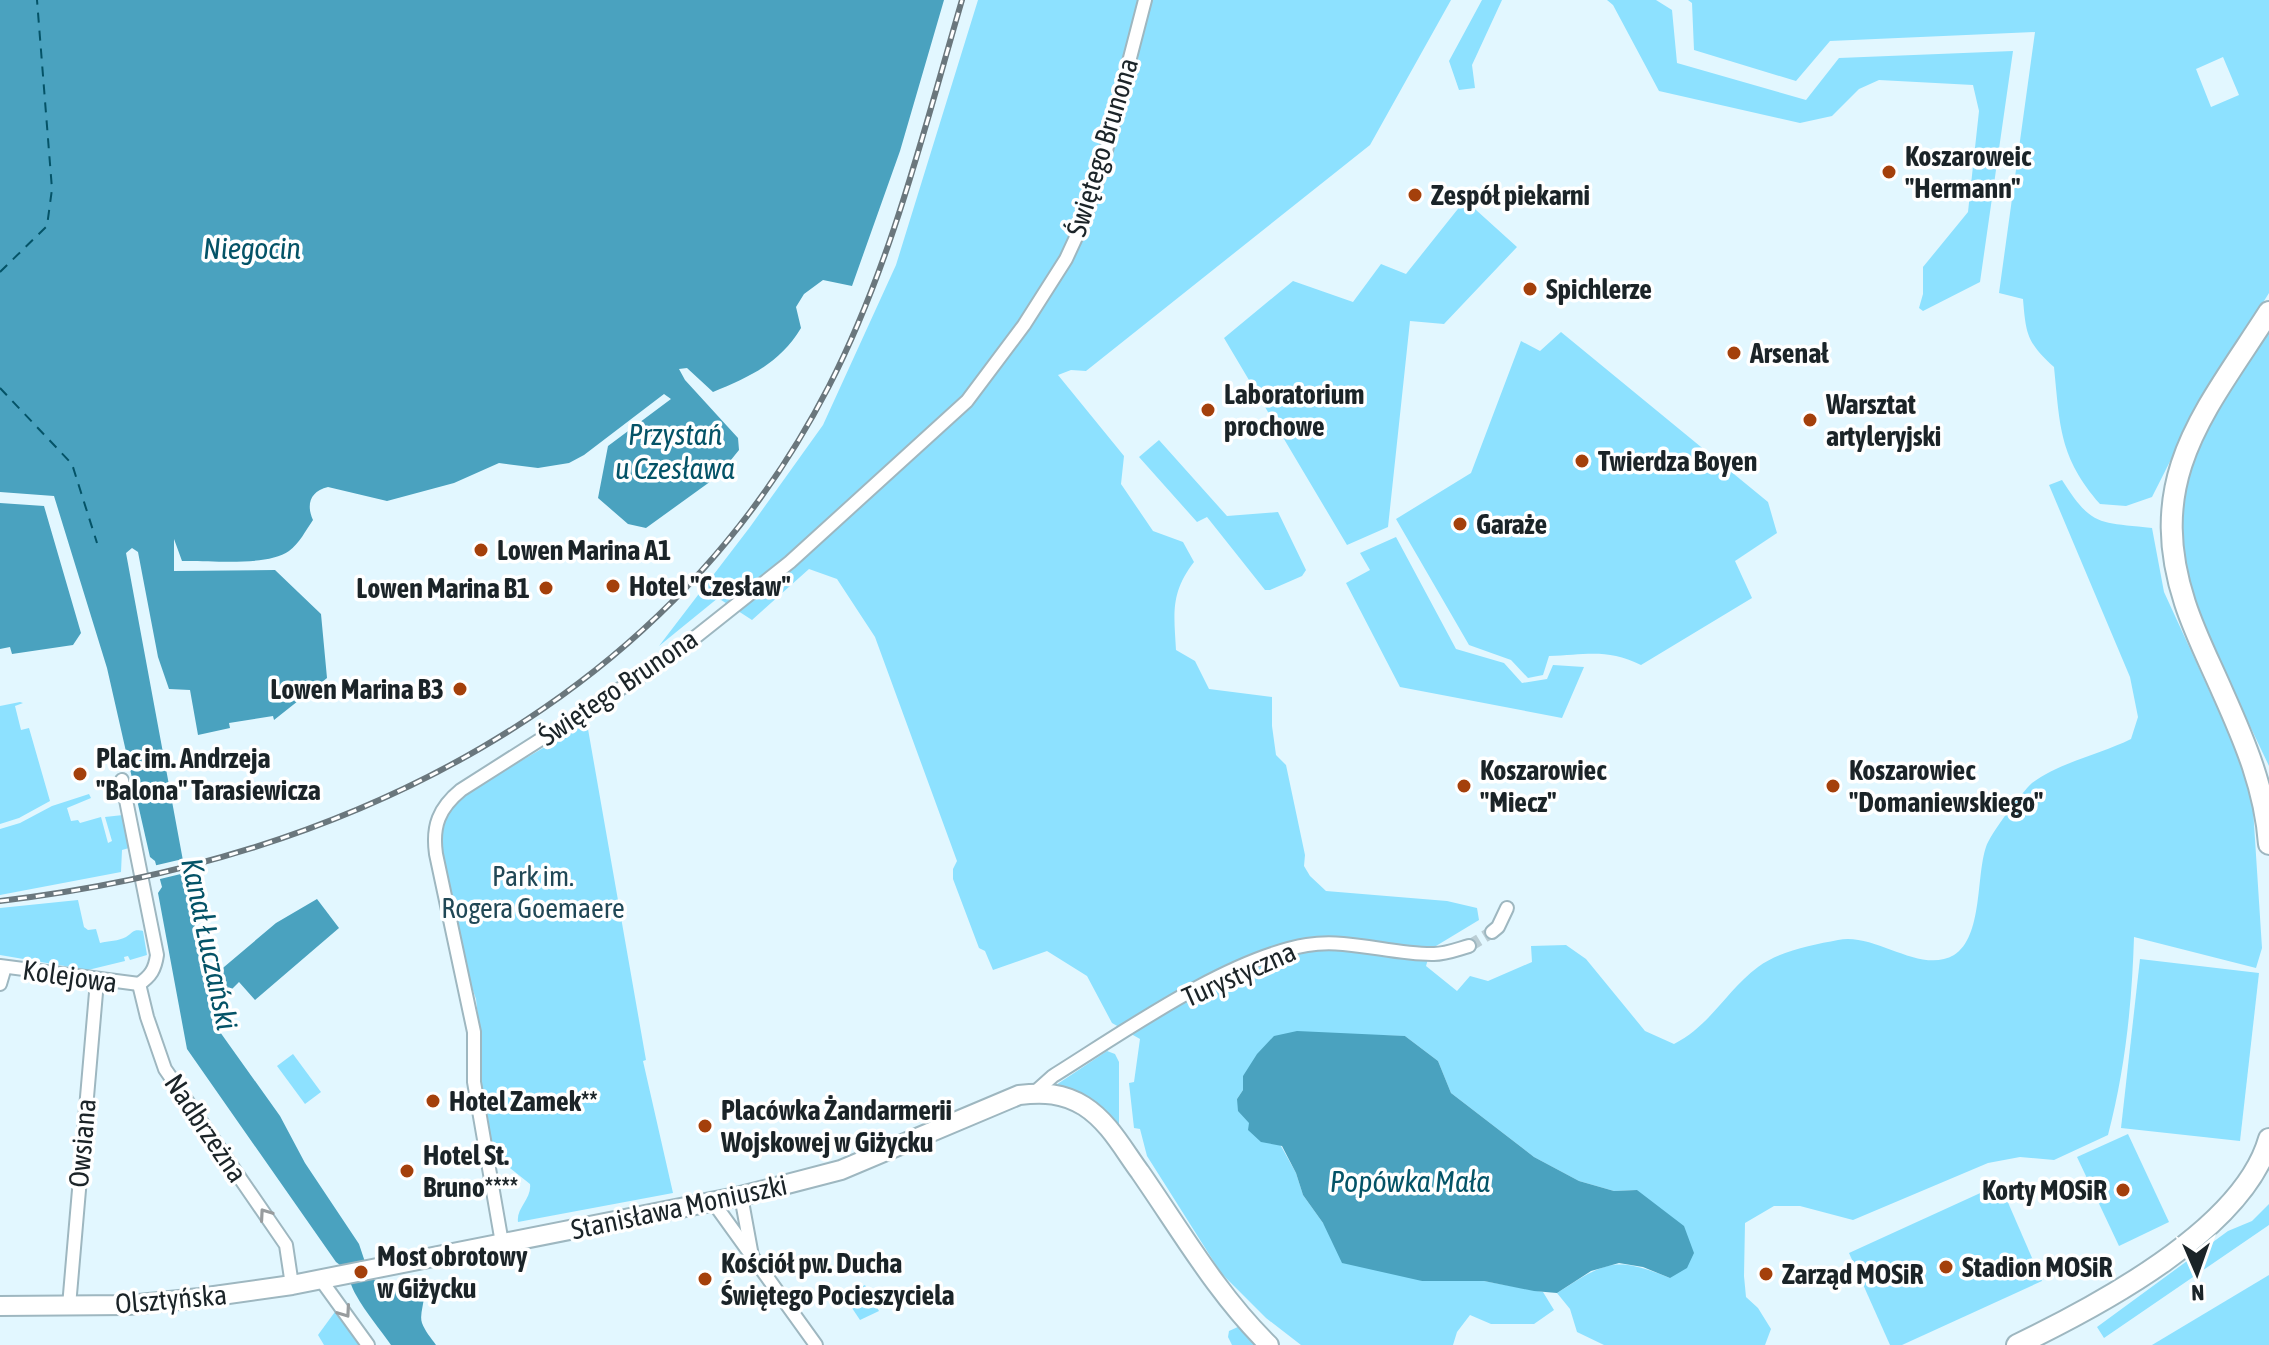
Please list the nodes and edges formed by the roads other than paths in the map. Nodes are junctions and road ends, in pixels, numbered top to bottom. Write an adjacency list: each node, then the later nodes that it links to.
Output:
1 (1145, 0): 16 (street, Świętego Brunona)
2 (2269, 312): 4 (main road)
3 (122, 780): 11 (street)
4 (2269, 844)
5 (1507, 908): 6 (street)
6 (1492, 932)
7 (1469, 946): 12 (street, Turystyczna)
8 (3, 967): 9 (street, Kolejowa); 10 (street)
9 (97, 981): 11 (street, Kolejowa); 22 (street, Owsiana)
10 (0, 984)
11 (139, 984): 20 (street, Nadbrzeżna, one-way to 11)
12 (1034, 1093): 14 (street, Stanisława Moniuszki); 25 (street, Stanisława Moniuszki)
13 (2269, 1139): 26 (main road)
14 (741, 1196): 15 (street, Stanisława Moniuszki); 17 (street)
15 (713, 1202): 16 (street, Stanisława Moniuszki); 17 (street)
16 (502, 1243): 18 (street, Stanisława Moniuszki)
17 (752, 1256): 24 (street)
18 (340, 1277): 19 (street, Olsztyńska)
19 (321, 1280): 20 (street, Olsztyńska); 23 (street, one-way to 23)
20 (292, 1285): 22 (street, Olsztyńska)
21 (0, 1306): 22 (street, Olsztyńska)
22 (69, 1306)
23 (368, 1345)
24 (816, 1345)
25 (1269, 1345)
26 (2017, 1345)

